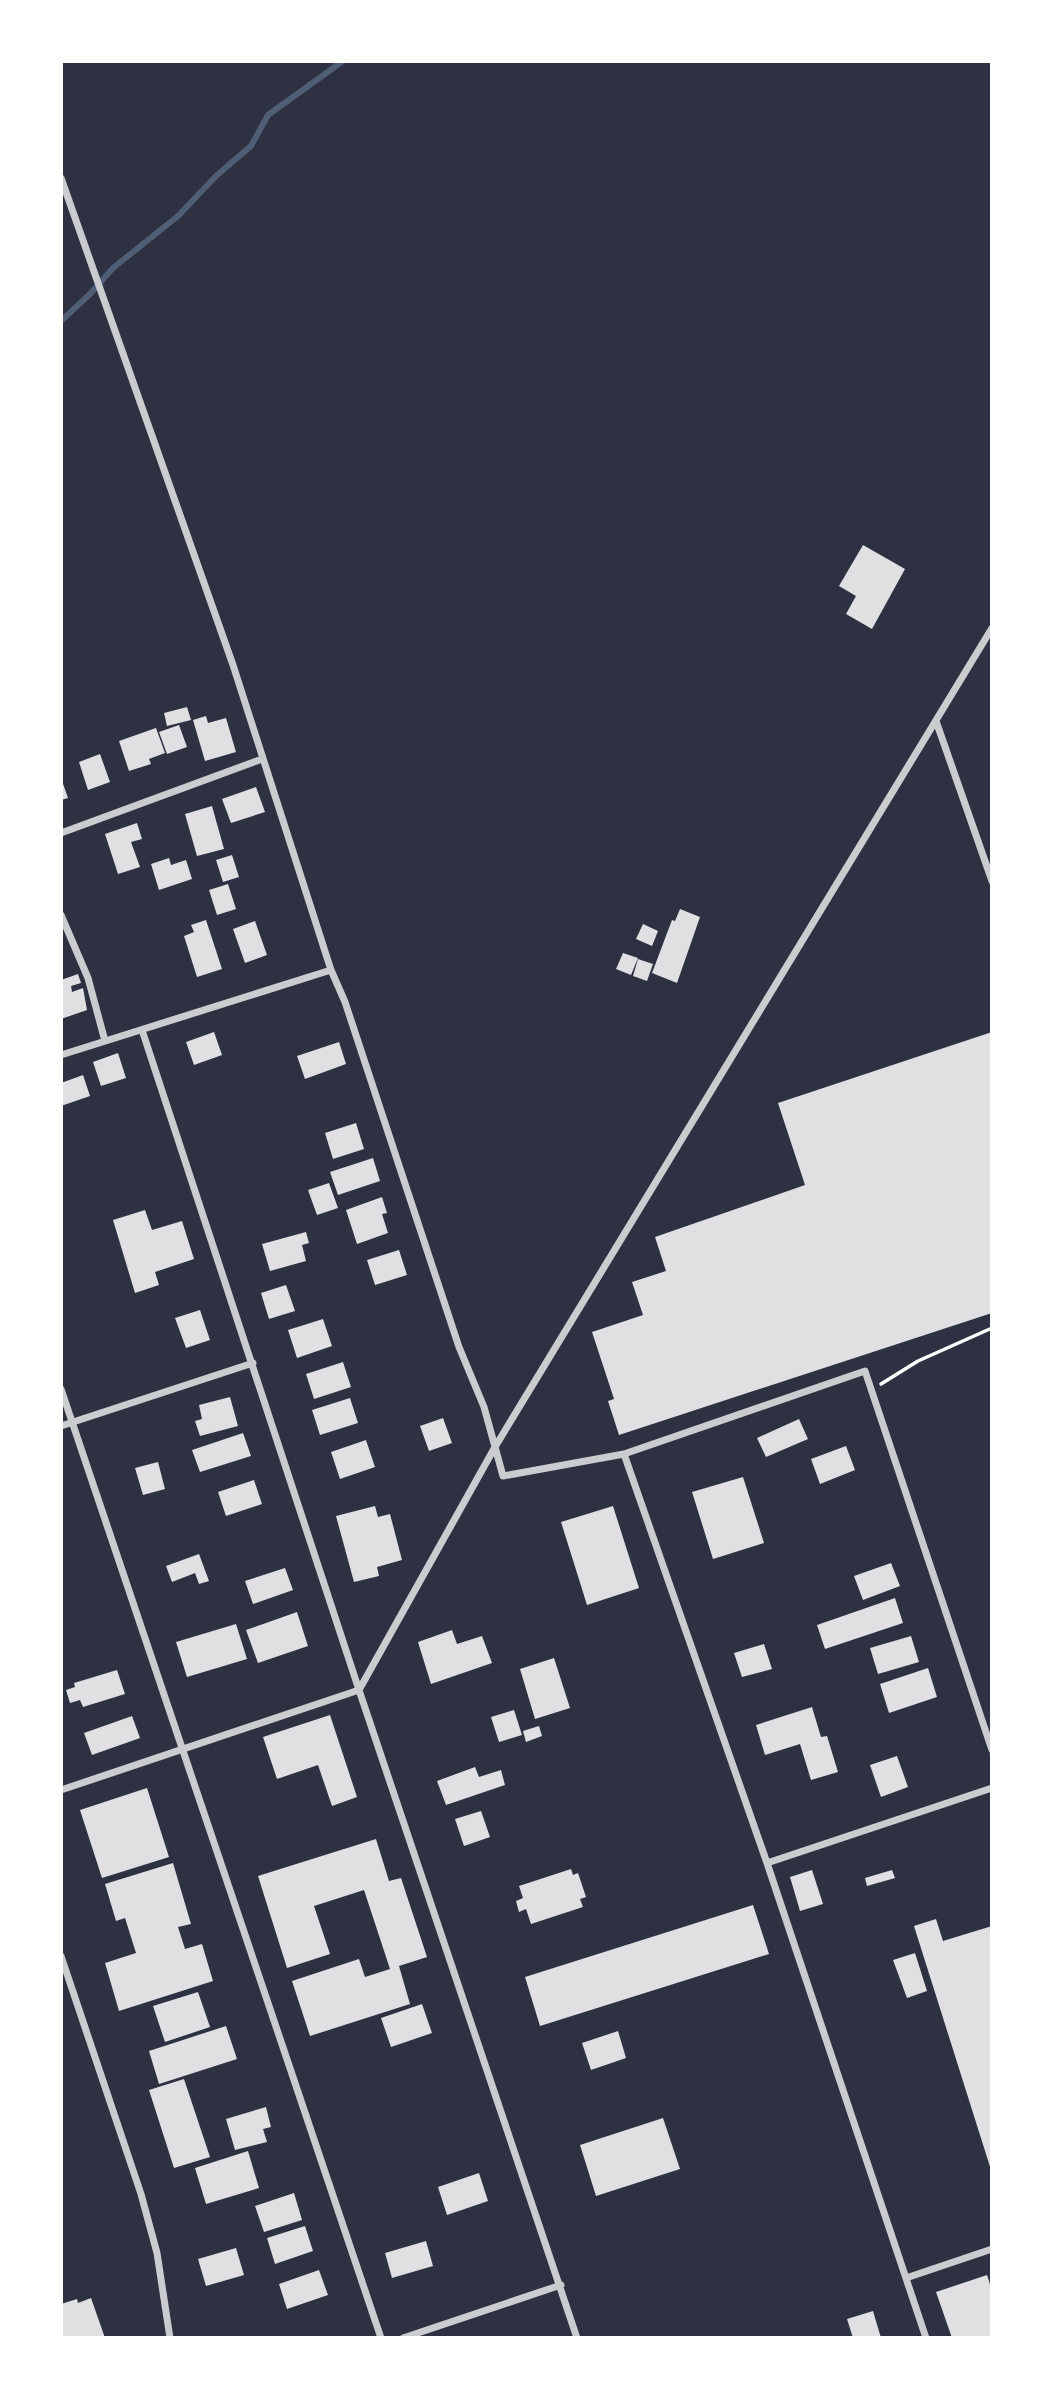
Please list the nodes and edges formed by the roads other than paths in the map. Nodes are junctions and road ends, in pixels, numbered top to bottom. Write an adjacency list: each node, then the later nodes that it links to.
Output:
1 (61, 179): 4 (street)
2 (992, 628): 3 (street)
3 (936, 721): 6 (street); 16 (street)
4 (262, 759): 5 (street); 8 (street)
5 (61, 833)
6 (992, 881)
7 (61, 915): 10 (street)
8 (331, 970): 9 (street); 16 (street)
9 (142, 1030): 10 (street); 12 (street)
10 (105, 1041): 11 (street)
11 (61, 1055)
12 (253, 1363): 14 (street); 18 (street)
13 (61, 1389): 14 (street)
14 (72, 1423): 15 (street); 19 (street)
15 (61, 1426)
16 (495, 1447): 17 (street); 18 (street)
17 (624, 1454): 20 (street); 23 (street)
18 (359, 1690): 19 (street); 27 (street)
19 (181, 1750): 22 (street); 29 (street)
20 (992, 1750)
21 (992, 1788): 23 (street)
22 (61, 1790)
23 (766, 1863): 26 (street)
24 (61, 1956): 28 (street)
25 (992, 2249): 26 (street)
26 (906, 2278): 32 (street)
27 (561, 2285): 30 (street); 31 (street)
28 (170, 2338)
29 (381, 2338)
30 (402, 2338)
31 (578, 2338)
32 (926, 2338)

